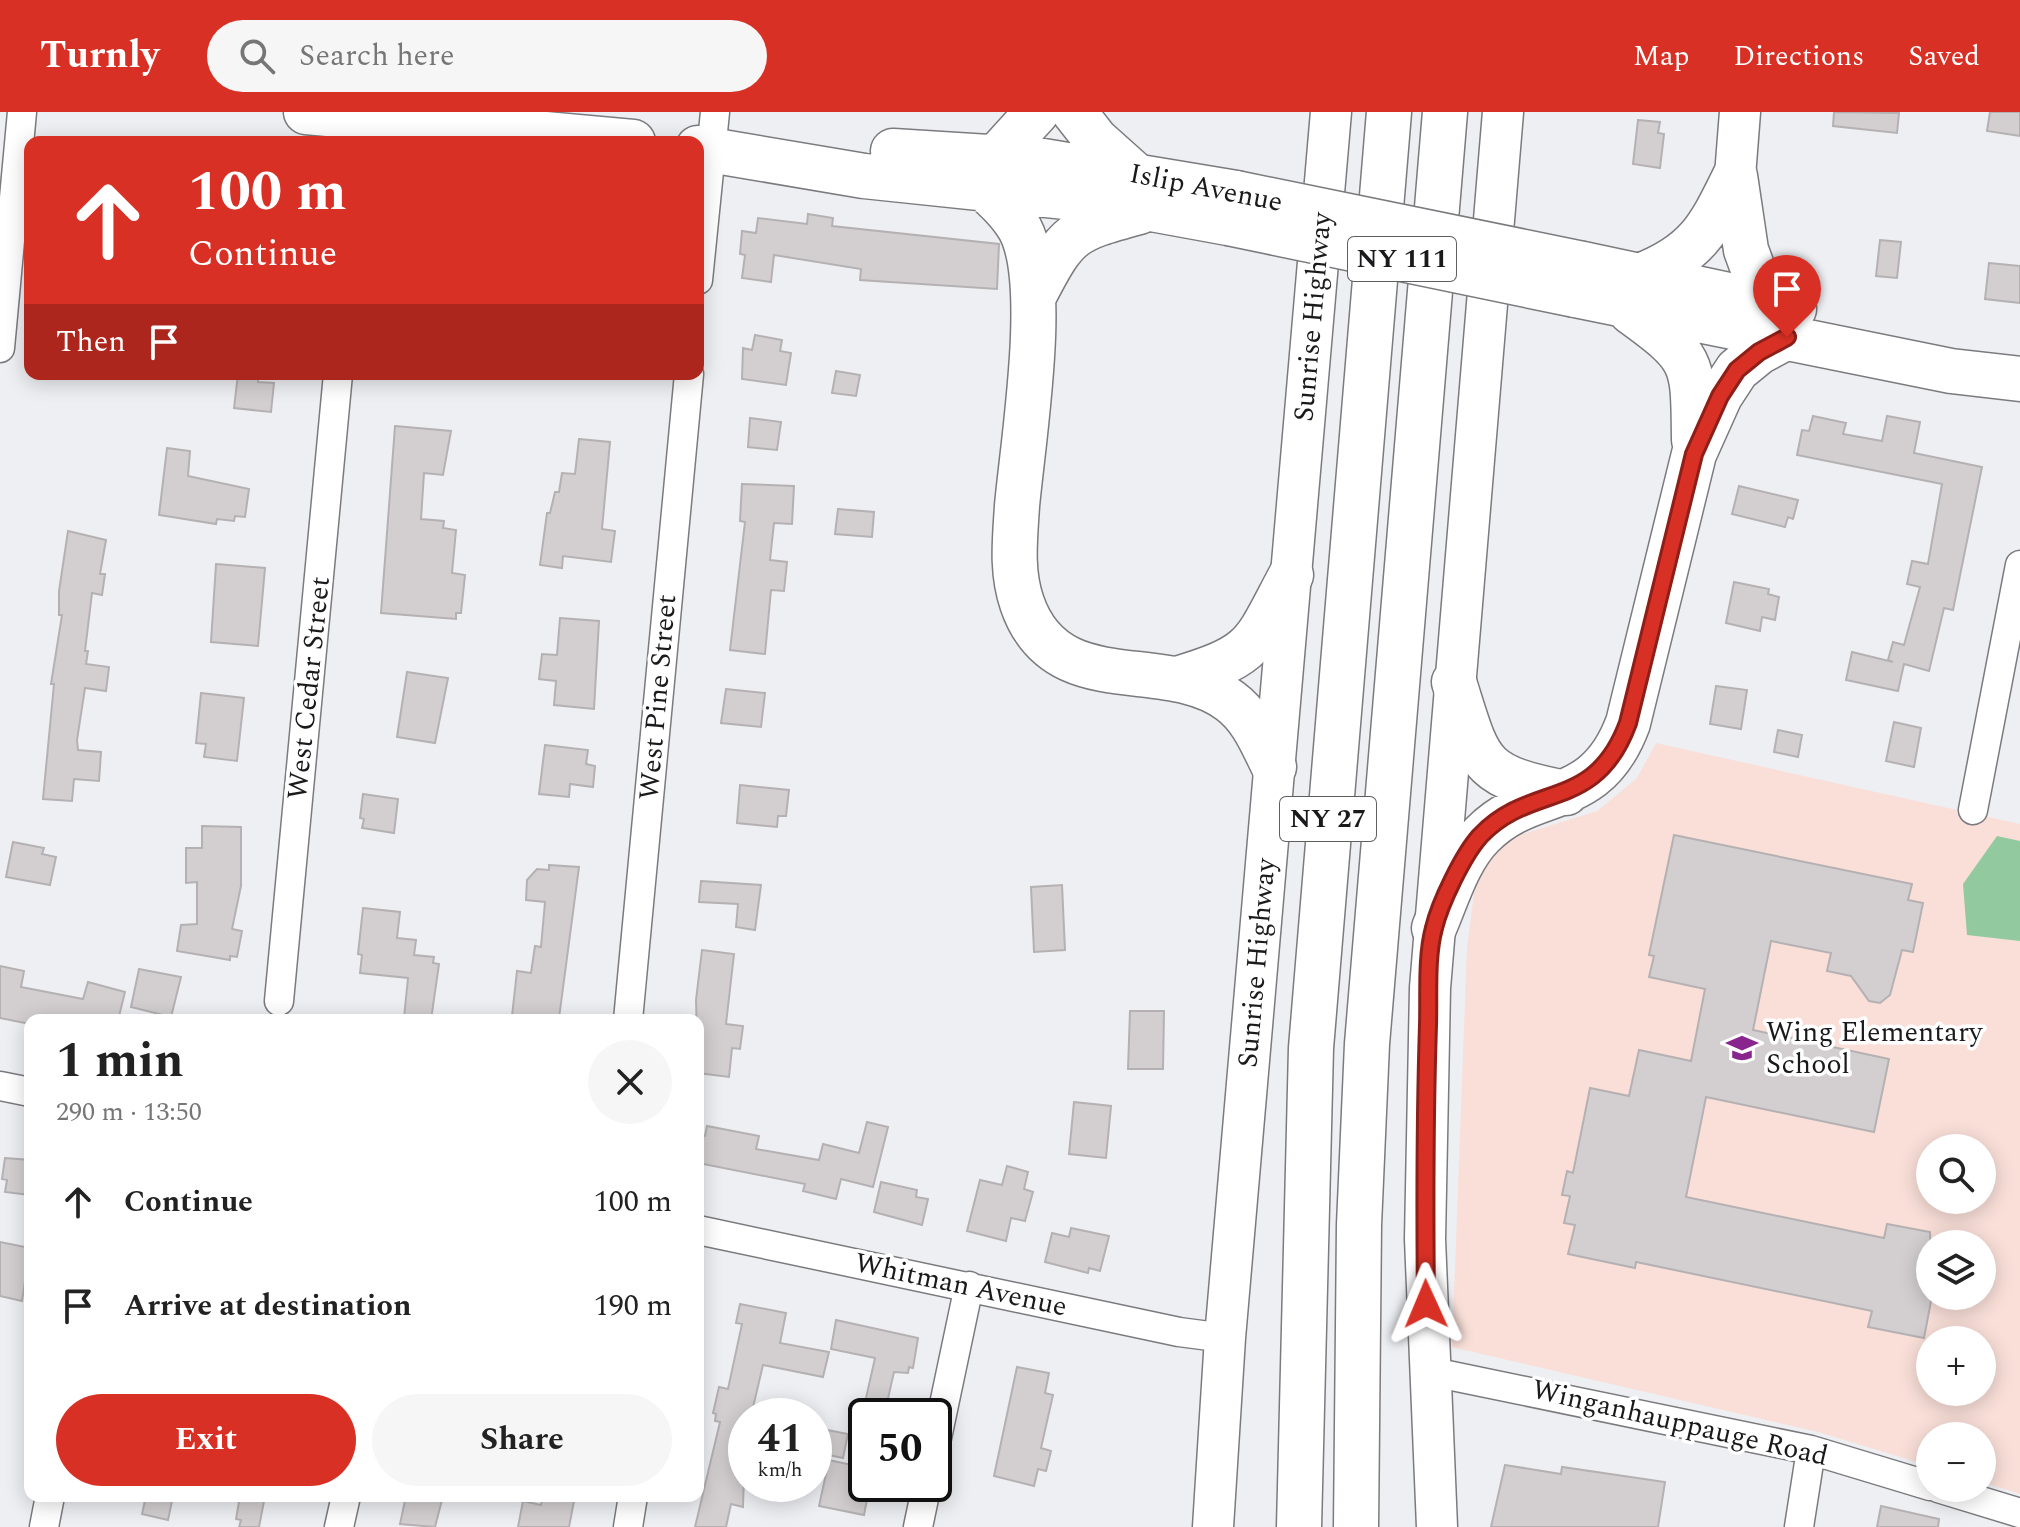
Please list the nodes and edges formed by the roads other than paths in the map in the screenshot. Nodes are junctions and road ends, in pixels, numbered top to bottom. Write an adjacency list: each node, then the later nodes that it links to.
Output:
1 (22, 112): 20 (street)
2 (306, 112): 10 (main road)
3 (1037, 112): 13 (main road)
4 (1074, 112): 15 (main road)
5 (1331, 112): 27 (main road, Sunrise Highway)
6 (1389, 112): 56 (main road, Sunrise Highway / NY 27)
7 (1445, 112): 57 (main road, NY 27)
8 (1503, 112): 29 (main road)
9 (1740, 112): 14 (main road)
10 (361, 124): 11 (main road)
11 (542, 136)
12 (708, 136): 13 (main road, Islip Avenue / NY 111); 16 (street)
13 (990, 172): 15 (main road, Islip Avenue / NY 111); 18 (main road)
14 (1735, 176): 17 (main road); 19 (main road)
15 (1143, 191): 17 (main road, Islip Avenue / NY 111, bridge); 18 (main road)
16 (704, 194)
17 (1631, 290): 19 (main road, Islip Avenue / NY 111); 25 (main road)
18 (1035, 294): 28 (main road)
19 (1776, 320): 21 (main road, Islip Avenue / NY 111); 22 (main road, Islip Avenue / NY 111); 25 (main road)
20 (0, 348)
21 (2020, 372)
22 (2020, 379)
23 (337, 380): 34 (street, West Cedar Street)
24 (688, 380): 35 (street, West Pine Street)
25 (1694, 454): 31 (main road)
26 (2020, 565): 32 (street)
27 (1291, 575): 28 (main road); 30 (main road, Sunrise Highway)
28 (1177, 679): 30 (main road)
29 (1454, 682): 31 (main road); 33 (main road)
30 (1274, 767): 40 (main road, Sunrise Highway)
31 (1566, 793): 33 (main road)
32 (1973, 810)
33 (1434, 928): 41 (main road)
34 (279, 1001)
35 (629, 1014)
36 (0, 1086): 37 (street)
37 (24, 1091)
38 (704, 1231): 39 (street, Whitman Avenue)
39 (969, 1286): 40 (street, Whitman Avenue); 42 (street)
40 (1225, 1338): 55 (main road, Sunrise Highway)
41 (1428, 1371): 43 (street, Winganhauppauge Road); 58 (main road)
42 (945, 1398)
43 (1811, 1450): 44 (street, Winganhauppauge Road); 59 (street)
44 (1916, 1482)
45 (49, 1502): 51 (street)
46 (345, 1502): 52 (street)
47 (632, 1502): 53 (street)
48 (923, 1502): 54 (street)
49 (1984, 1502): 50 (street)
50 (2020, 1513)
51 (44, 1527)
52 (339, 1527)
53 (628, 1527)
54 (918, 1527)
55 (1213, 1527)
56 (1299, 1527)
57 (1356, 1527)
58 (1437, 1527)
59 (1799, 1527)

